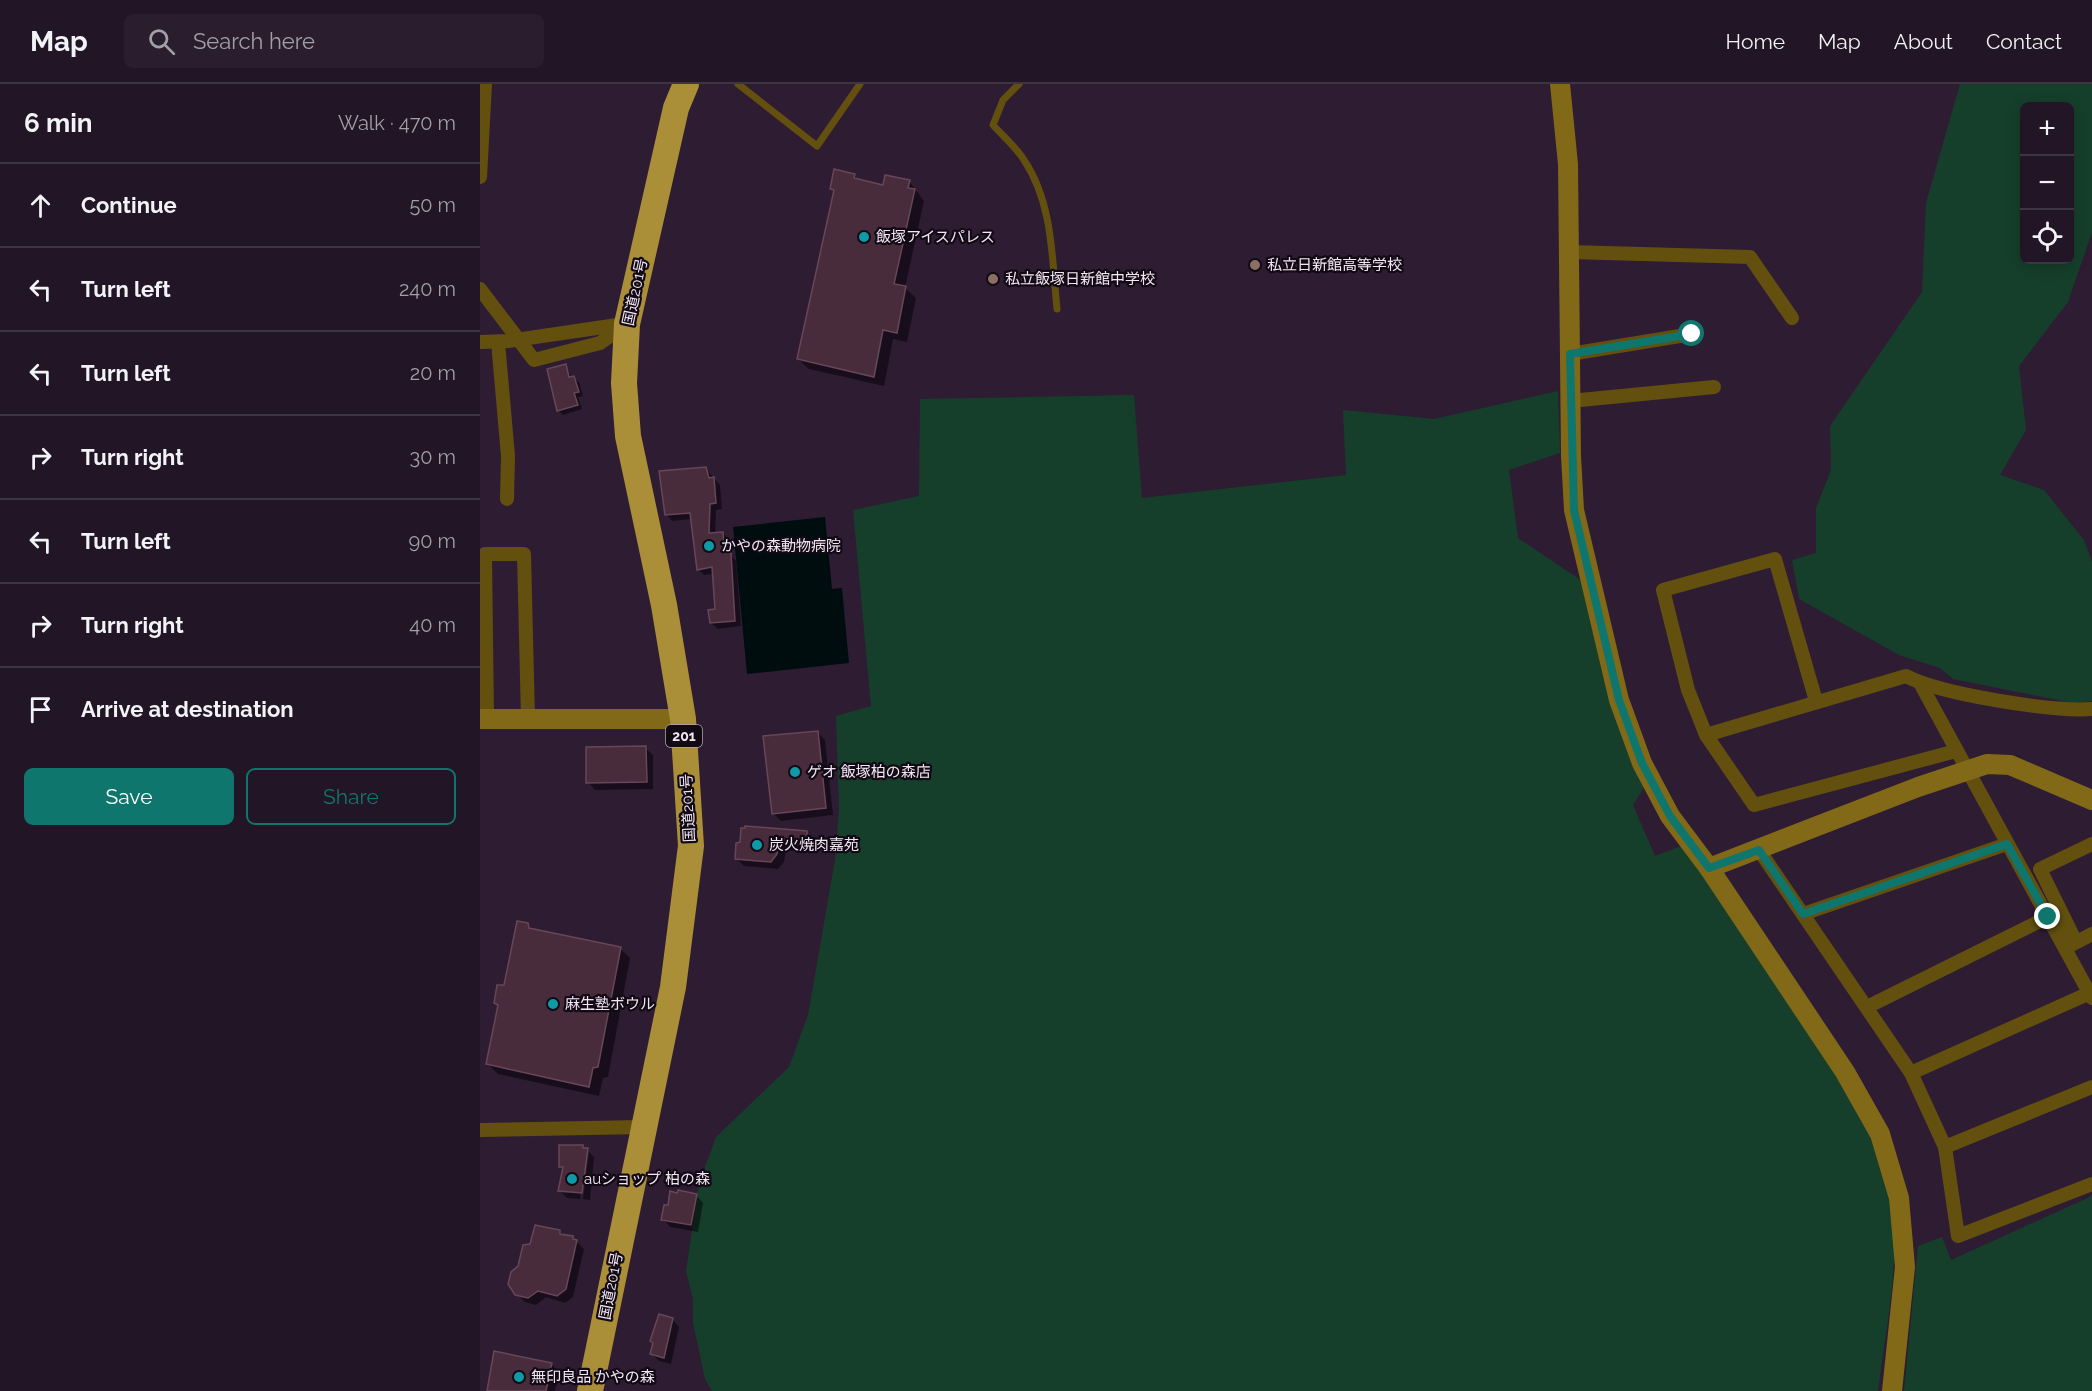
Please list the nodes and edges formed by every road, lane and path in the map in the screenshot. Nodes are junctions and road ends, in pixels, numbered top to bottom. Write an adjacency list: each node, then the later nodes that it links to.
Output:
1 (485, 84): 7 (street)
2 (686, 84): 12 (highway, 国道201号 / 201)
3 (738, 84): 4 (lane)
4 (860, 84)
5 (1019, 84): 10 (lane)
6 (1560, 84): 8 (street)
7 (480, 177)
8 (1569, 252): 11 (street); 16 (street)
9 (480, 289): 12 (street)
10 (1057, 309)
11 (1792, 318)
12 (627, 324): 14 (street); 25 (highway, 国道201号 / 201)
13 (1692, 334): 16 (street)
14 (503, 341): 15 (street); 19 (street)
15 (480, 342)
16 (1570, 354): 18 (street)
17 (1714, 387): 18 (street)
18 (1570, 401): 33 (street)
19 (507, 499)
20 (1920, 683): 21 (street); 22 (street); 27 (street)
21 (1816, 701): 26 (street); 26 (street)
22 (2092, 709)
23 (483, 719): 24 (street); 24 (street)
24 (528, 719): 25 (street)
25 (683, 719): 42 (highway, 国道201号 / 201)
26 (1706, 735): 27 (street)
27 (1956, 751): 28 (street)
28 (1965, 770): 29 (street); 30 (street); 32 (street)
29 (2092, 800)
30 (2007, 844): 34 (street); 35 (street)
31 (2092, 844): 37 (street)
32 (1759, 850): 33 (street); 34 (street)
33 (1709, 868): 47 (street)
34 (1803, 914): 39 (street)
35 (2048, 917): 37 (street); 39 (street)
36 (2092, 934): 37 (street)
37 (2070, 945): 38 (street)
38 (2091, 994): 40 (street)
39 (1867, 1007): 40 (street)
40 (1911, 1073): 44 (street)
41 (2092, 1087): 44 (street)
42 (643, 1127): 43 (street); 46 (highway, 国道201号 / 201)
43 (480, 1130)
44 (1945, 1147): 45 (street)
45 (2092, 1184)
46 (590, 1391)
47 (1892, 1391)

